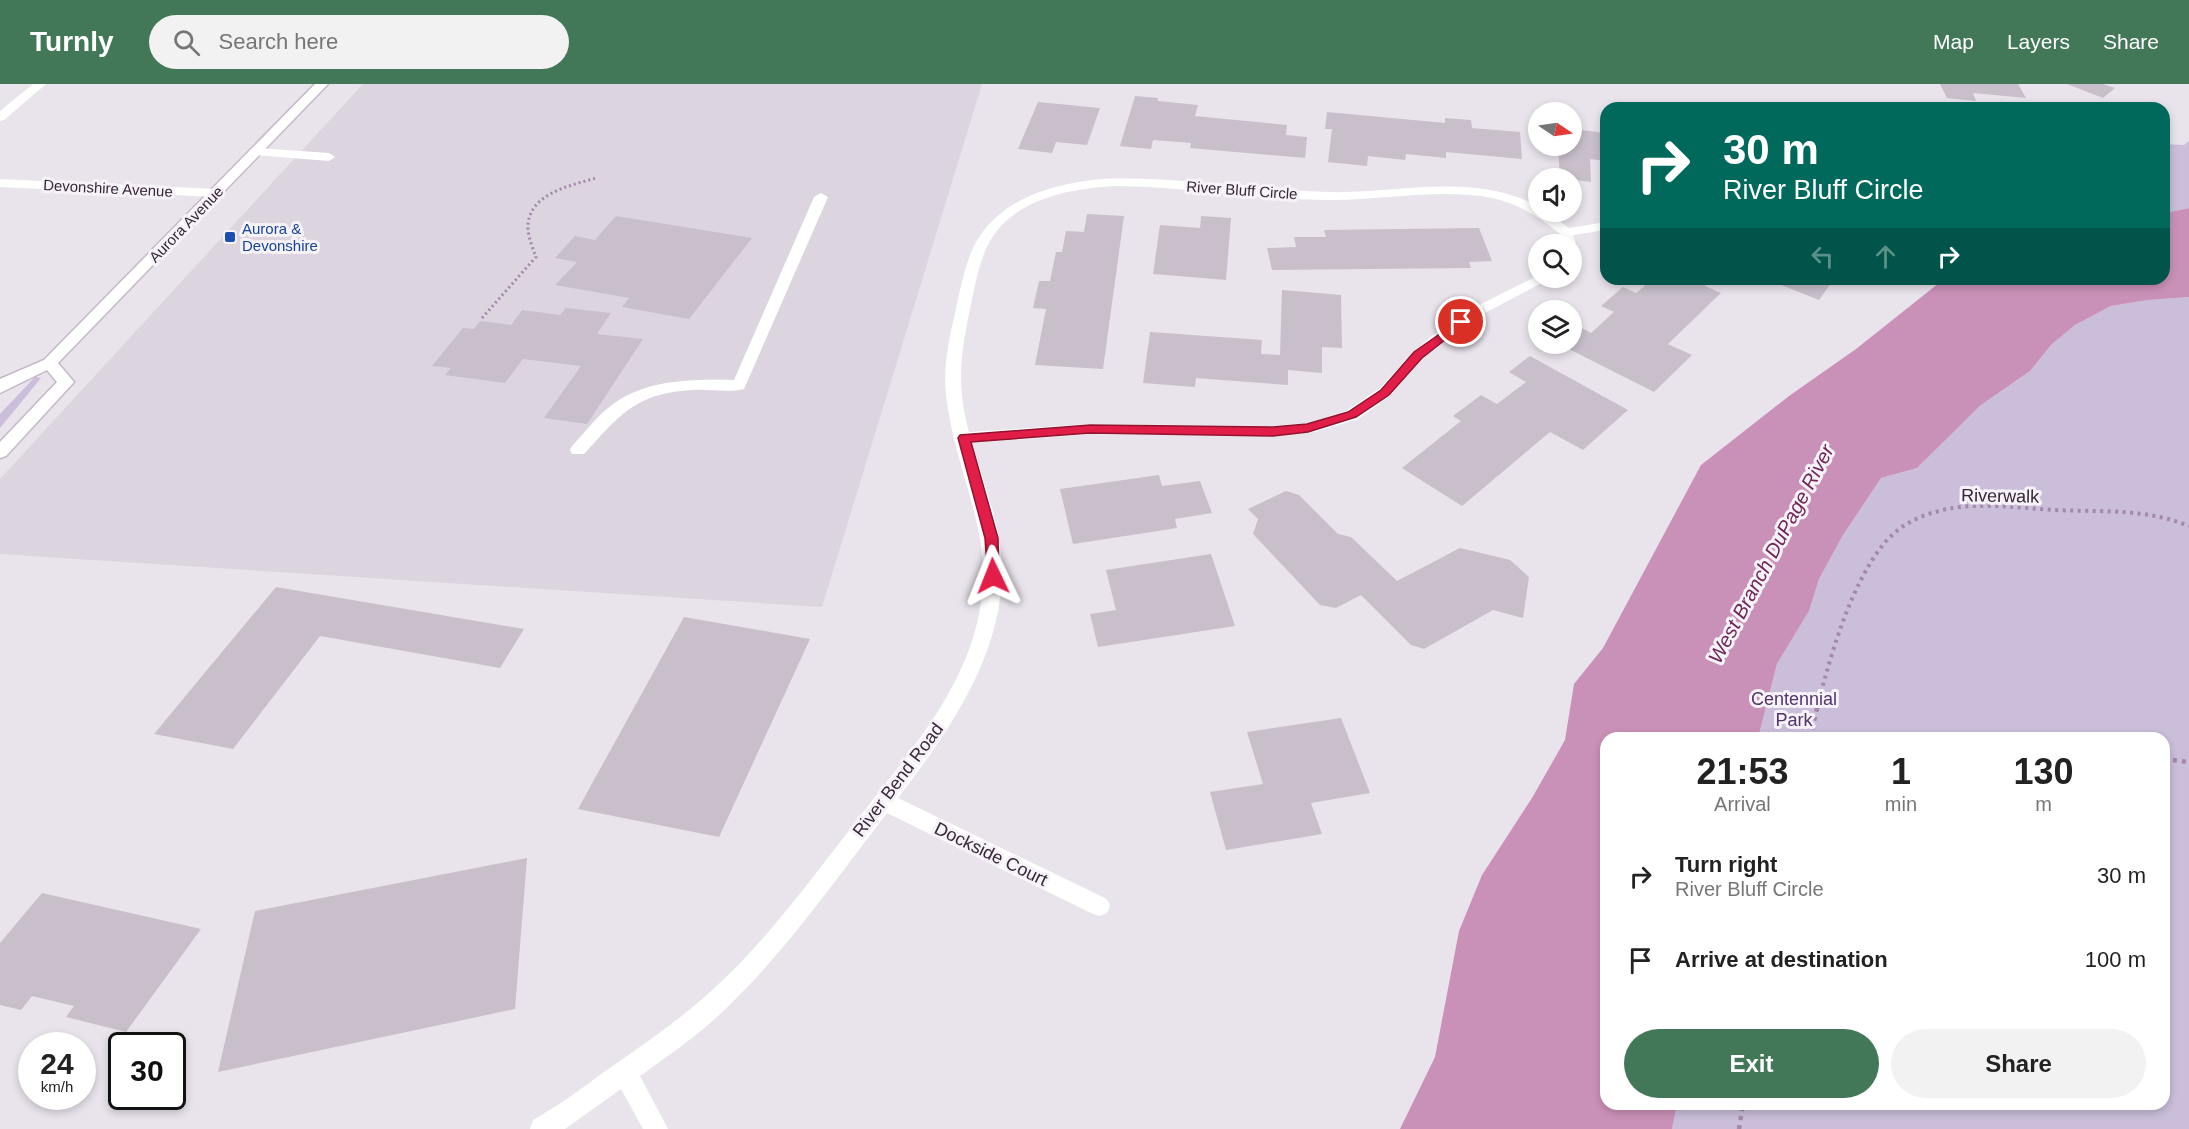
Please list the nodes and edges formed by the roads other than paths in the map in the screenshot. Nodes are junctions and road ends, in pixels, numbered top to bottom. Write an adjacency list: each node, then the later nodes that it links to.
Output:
1 (40, 84): 3 (street)
2 (322, 84): 4 (street, Aurora Avenue)
3 (0, 117)
4 (256, 152): 5 (street); 7 (street, Aurora Avenue)
5 (329, 157)
6 (0, 183): 7 (street, Devonshire Avenue)
7 (216, 193): 14 (street, Aurora Avenue)
8 (821, 196): 17 (street)
9 (1600, 228): 11 (street)
10 (1562, 234): 13 (street, River Bluff Circle)
11 (1580, 234)
12 (1528, 286): 16 (street)
13 (964, 308): 16 (street, River Bend Road)
14 (49, 363): 15 (street, Aurora Avenue); 18 (street)
15 (0, 388)
16 (964, 438): 19 (street, River Bend Road)
17 (578, 450)
18 (0, 452)
19 (884, 801): 20 (street, Dockside Court); 21 (street, River Bend Road)
20 (1099, 906)
21 (625, 1072): 22 (street, River Bend Road); 23 (street)
22 (542, 1129)
23 (656, 1129)

